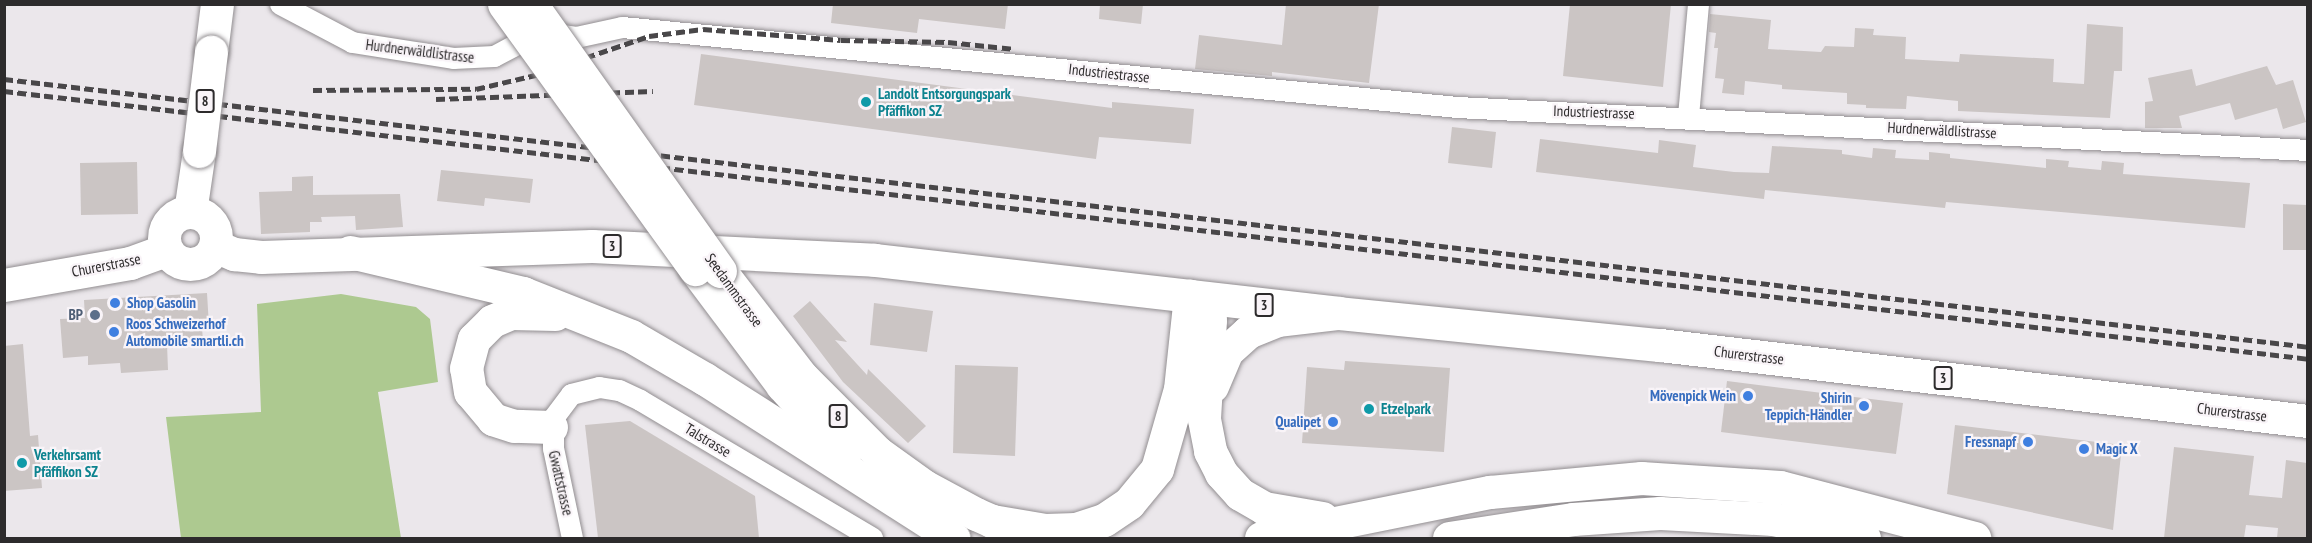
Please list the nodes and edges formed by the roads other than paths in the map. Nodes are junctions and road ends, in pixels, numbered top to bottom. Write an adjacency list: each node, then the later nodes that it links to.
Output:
1 (217, 4): 9 (main road, 8, bridge)
2 (280, 4): 6 (street, Hurdnerwäldlistrasse)
3 (504, 4): 14 (main road, bridge)
4 (542, 4): 6 (street)
5 (1698, 4): 7 (street)
6 (532, 18): 7 (street, Industriestrasse); 14 (main road, Seedammstrasse / 8, bridge)
7 (1688, 116): 8 (street, Hurdnerwäldlistrasse)
8 (2307, 150)
9 (190, 212): 10 (main road); 11 (main road)
10 (215, 246): 11 (main road); 12 (main road, 3)
11 (166, 250): 15 (main road, Churerstrasse)
12 (350, 252): 17 (main road, 3); 19 (main road)
13 (4, 270): 15 (main road, Churerstrasse)
14 (707, 270): 24 (main road); 26 (main road, Seedammstrasse / 8)
15 (45, 275): 16 (main road, Churerstrasse)
16 (4, 285)
17 (1190, 296): 18 (main road, Churerstrasse / 3); 20 (main road); 26 (main road, 8)
18 (1338, 313): 20 (main road); 21 (main road, Churerstrasse / 3)
19 (598, 321): 22 (main road); 24 (main road)
20 (1204, 419): 25 (main road)
21 (2307, 421)
22 (551, 427): 27 (street, Gwattstrasse); 28 (street, Talstrasse)
23 (1858, 506): 25 (main road); 34 (main road); 35 (main road)
24 (903, 508): 29 (main road)
25 (1365, 515): 31 (main road)
26 (992, 521): 30 (main road)
27 (572, 538)
28 (871, 538)
29 (954, 538)
30 (1044, 538)
31 (1261, 538)
32 (1449, 538): 33 (main road)
33 (1864, 538)
34 (1932, 538)
35 (1974, 538)

